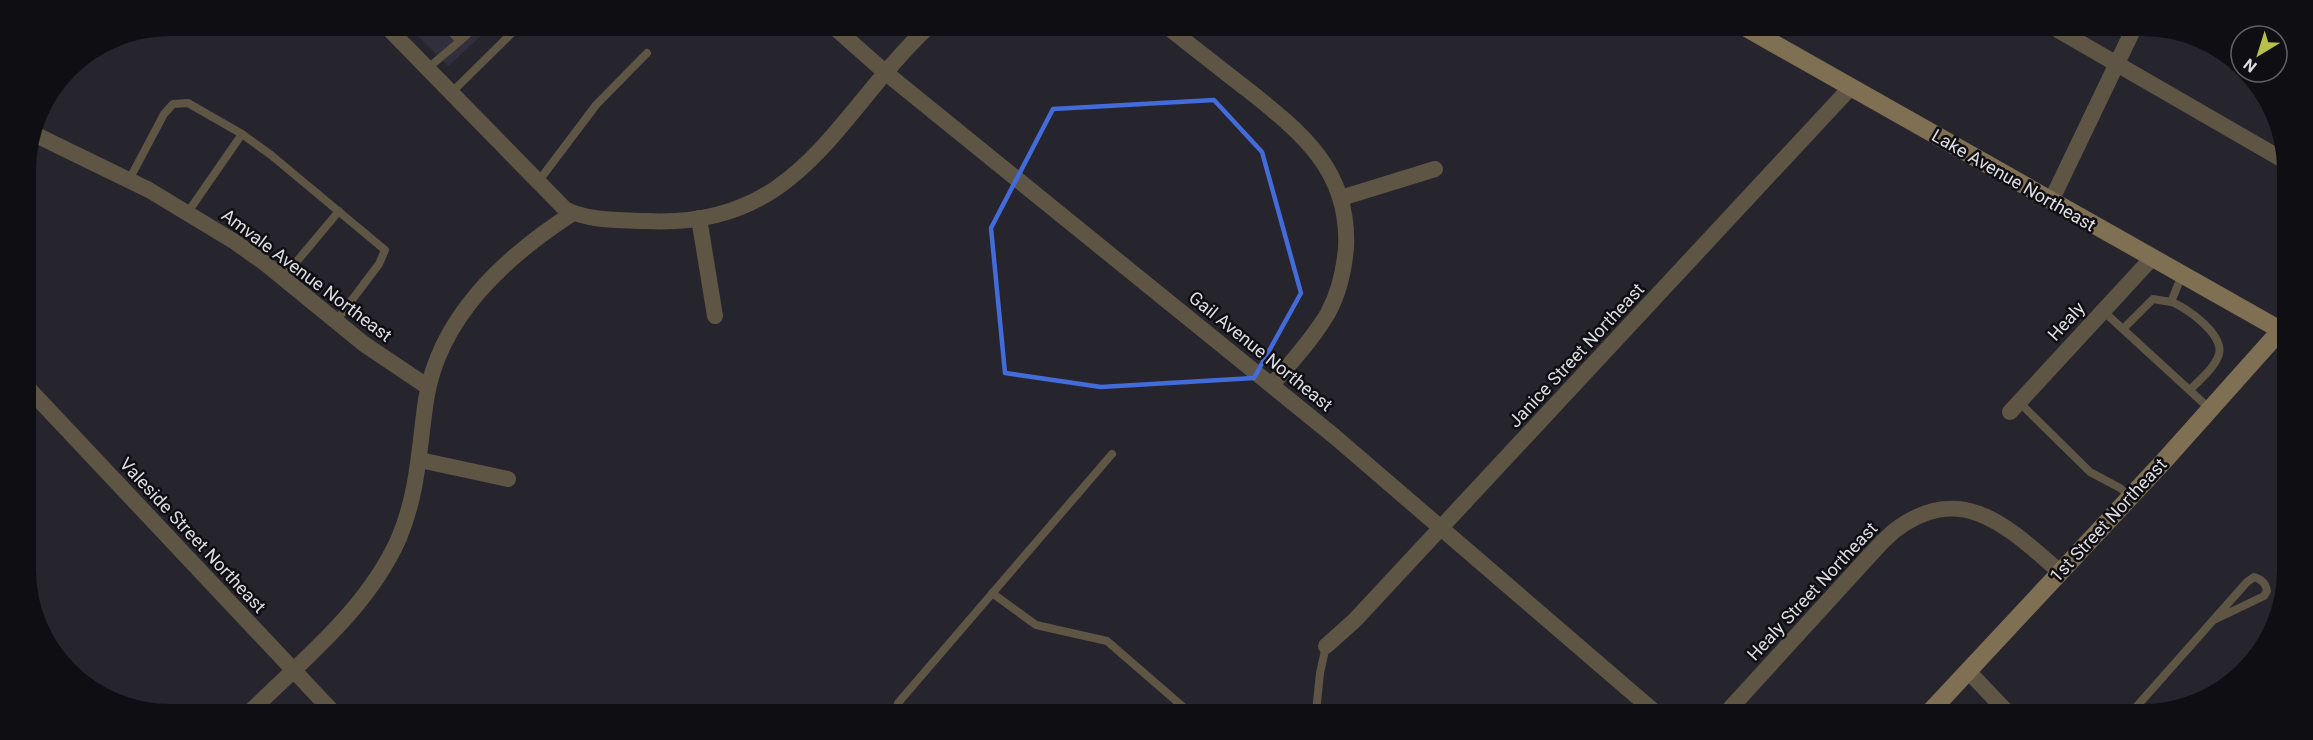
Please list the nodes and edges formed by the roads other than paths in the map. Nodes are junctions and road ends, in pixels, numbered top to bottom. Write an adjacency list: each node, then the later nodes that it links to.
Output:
1 (396, 36): 14 (street)
2 (455, 36): 11 (lane)
3 (465, 36): 11 (lane)
4 (509, 36): 17 (lane)
5 (844, 36): 15 (street, Gail Avenue Northeast)
6 (920, 36): 15 (street)
7 (1179, 36): 24 (street)
8 (1760, 36): 16 (street, Lake Avenue Northeast)
9 (2068, 36): 13 (street)
10 (2130, 36): 13 (street)
11 (460, 41): 14 (lane)
12 (647, 53): 23 (lane)
13 (2116, 64): 20 (street); 25 (street)
14 (428, 68): 17 (street)
15 (886, 73): 29 (street); 40 (street, Gail Avenue Northeast)
16 (1851, 87): 25 (street, Lake Avenue Northeast); 50 (street, Janice Street Northeast)
17 (452, 92): 23 (street)
18 (242, 134): 22 (lane); 26 (lane); 27 (lane)
19 (41, 137): 22 (street, Amvale Avenue Northeast)
20 (2276, 156)
21 (1435, 169): 24 (street)
22 (129, 180): 27 (street, Amvale Avenue Northeast)
23 (538, 182): 28 (street)
24 (1341, 198): 40 (street)
25 (2051, 201): 30 (street, Lake Avenue Northeast)
26 (339, 211): 32 (lane); 36 (lane)
27 (188, 212): 32 (street, Amvale Avenue Northeast)
28 (573, 213): 29 (street); 41 (street)
29 (699, 218): 35 (street)
30 (2152, 258): 31 (street, Lake Avenue Northeast); 34 (street, Healy)
31 (2182, 275): 33 (lane); 37 (street, Lake Avenue Northeast)
32 (283, 278): 36 (street, Amvale Avenue Northeast)
33 (2171, 302): 38 (lane); 42 (lane)
34 (2102, 310): 38 (lane); 44 (street, Healy)
35 (715, 315)
36 (336, 321): 41 (street, Amvale Avenue Northeast)
37 (2277, 326)
38 (2123, 330): 42 (lane)
39 (2277, 336): 45 (street, 1st Street Northeast)
40 (1272, 385): 50 (street, Gail Avenue Northeast)
41 (428, 387): 47 (street)
42 (2190, 390): 45 (lane)
43 (36, 397): 55 (street, Valeside Street Northeast)
44 (2015, 407): 49 (lane)
45 (2210, 409): 49 (street, 1st Street Northeast)
46 (1112, 454): 52 (lane)
47 (420, 460): 48 (street); 55 (street)
48 (508, 479)
49 (2131, 496): 51 (street, 1st Street Northeast)
50 (1442, 528): 54 (street, Janice Street Northeast); 62 (street, Gail Avenue Northeast)
51 (2060, 572): 56 (street, 1st Street Northeast); 63 (street, Healy Street Northeast)
52 (992, 593): 57 (lane); 60 (lane)
53 (2216, 619): 53 (lane); 66 (lane)
54 (1326, 646): 61 (lane)
55 (293, 670): 58 (street); 59 (street, Valeside Street Northeast)
56 (1968, 671): 64 (street, 1st Street Northeast); 65 (street)
57 (898, 703)
58 (258, 704)
59 (325, 704)
60 (1180, 704)
61 (1317, 704)
62 (1646, 704)
63 (1734, 704)
64 (1937, 704)
65 (1999, 704)
66 (2139, 704)

